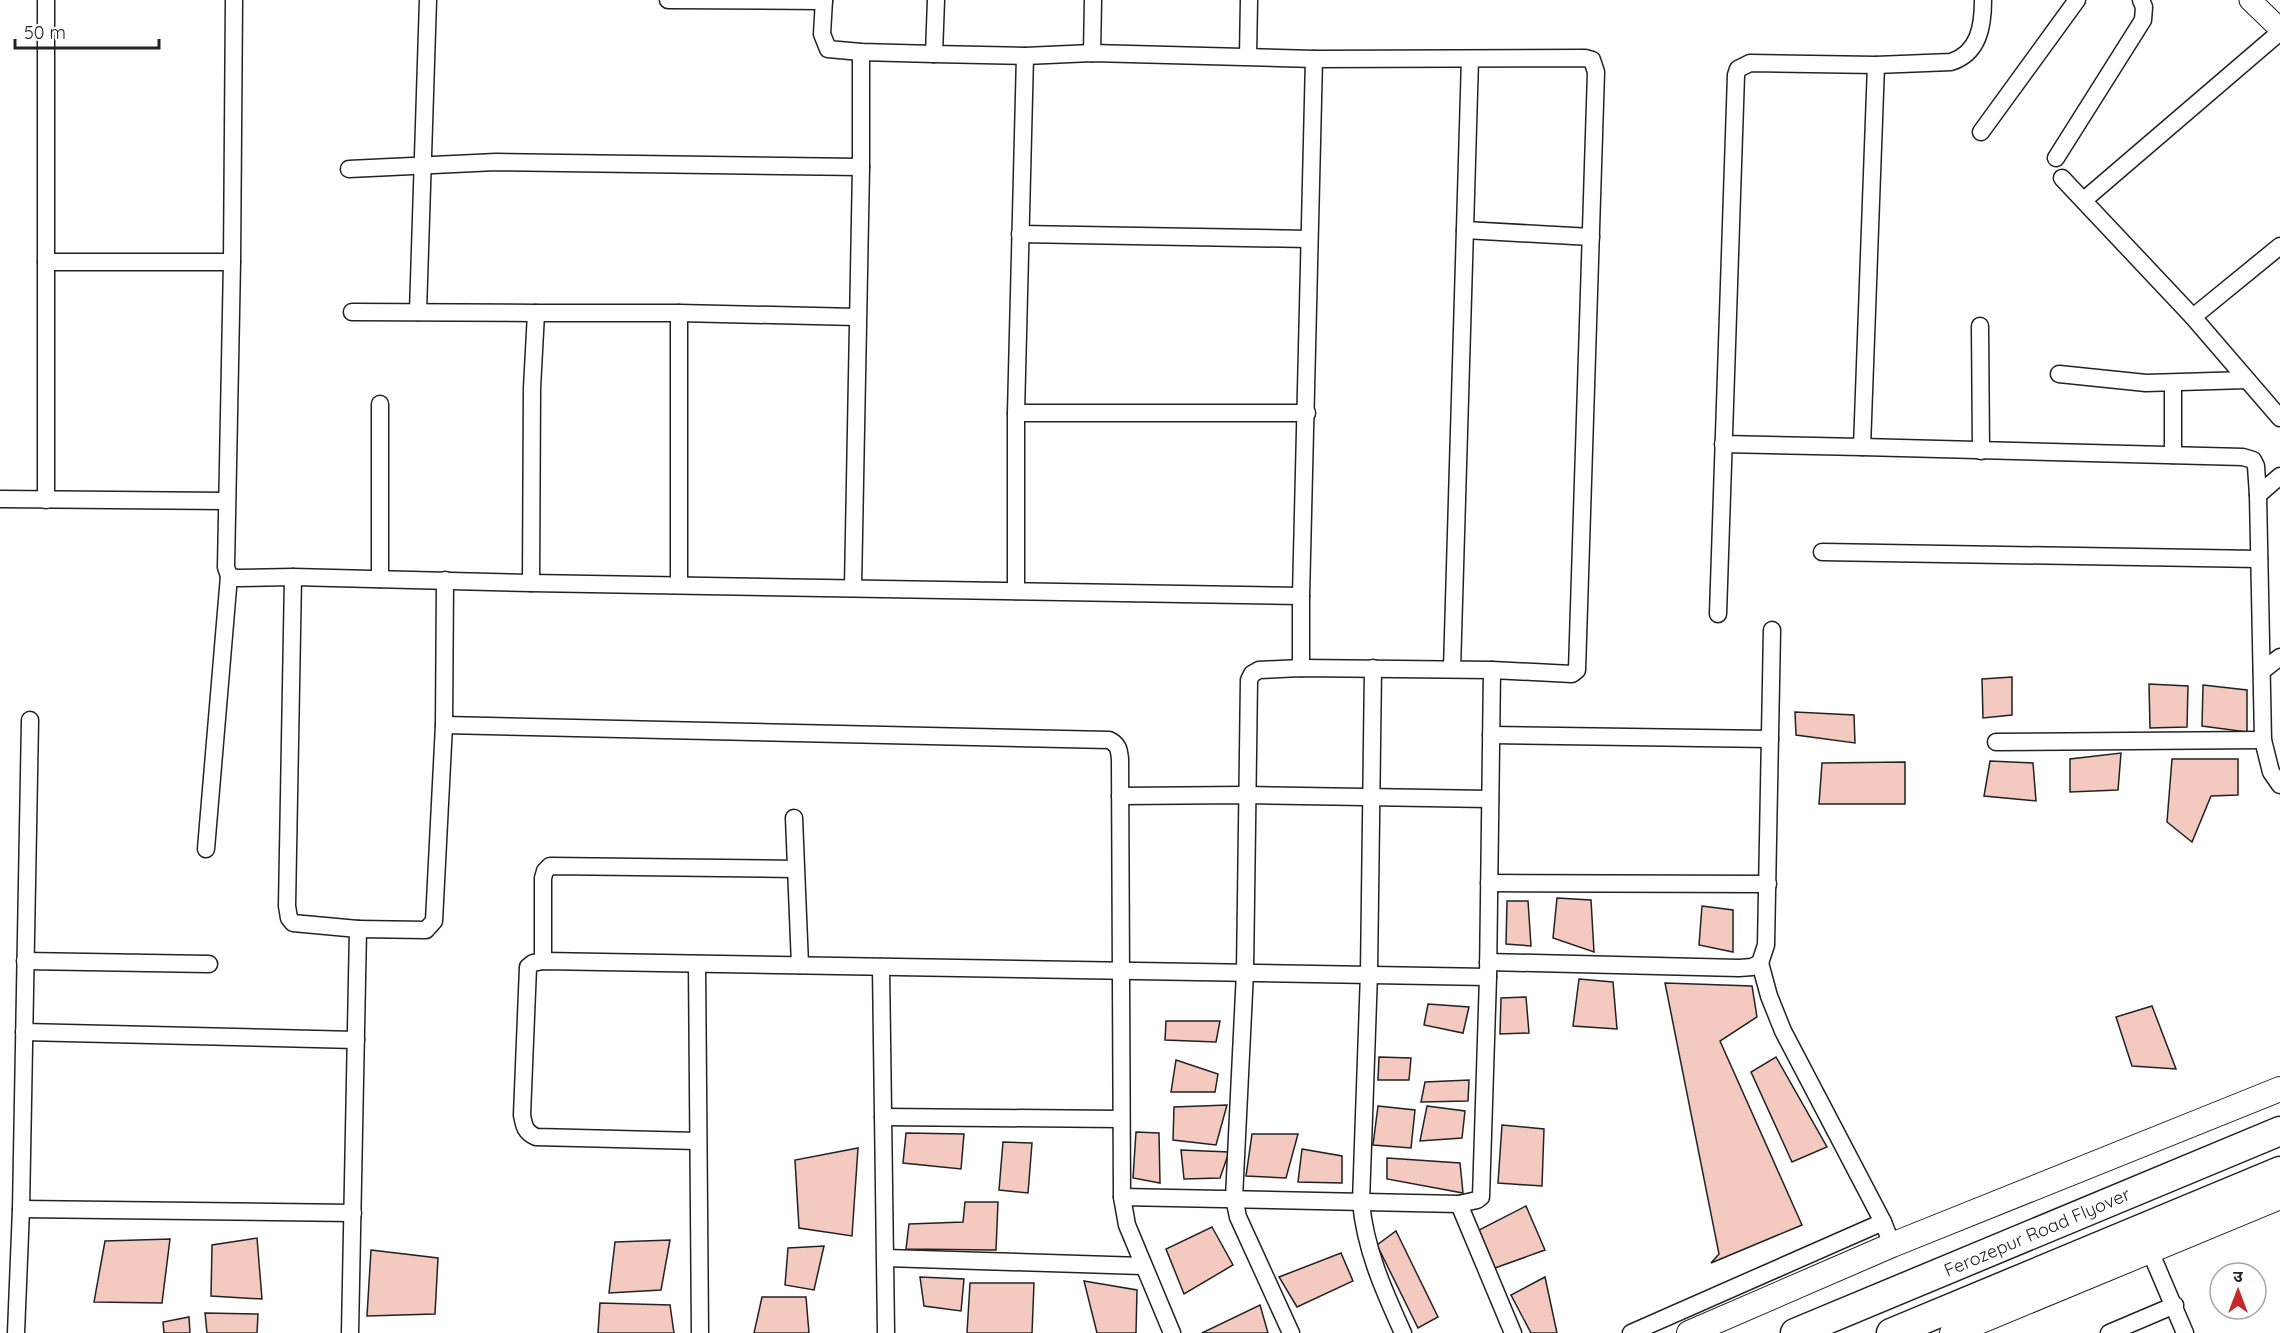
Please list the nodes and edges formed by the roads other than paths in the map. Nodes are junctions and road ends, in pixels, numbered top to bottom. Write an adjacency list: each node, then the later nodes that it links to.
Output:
1 (46, 0): 34 (street)
2 (234, 0): 35 (street)
3 (428, 0): 24 (street)
4 (668, 0): 12 (street)
5 (936, 0): 16 (street)
6 (1093, 0): 15 (street)
7 (1249, 0): 18 (street)
8 (1983, 0): 21 (street)
9 (2077, 0): 22 (street)
10 (2141, 0): 23 (street)
11 (2250, 0): 13 (street)
12 (824, 1): 14 (street)
13 (2280, 30): 28 (street)
14 (861, 52): 16 (street); 25 (street)
15 (1092, 53): 17 (street); 18 (street)
16 (934, 54): 17 (street)
17 (1025, 56): 30 (street)
18 (1248, 56): 19 (street)
19 (1314, 59): 20 (street); 32 (street)
20 (1470, 59): 29 (street); 31 (street)
21 (1876, 66): 50 (street); 51 (street)
22 (1981, 132)
23 (2056, 158)
24 (421, 166): 25 (street); 26 (street); 37 (street)
25 (861, 167): 40 (street)
26 (349, 169)
27 (2062, 178): 28 (street)
28 (2084, 200): 41 (street)
29 (1465, 230): 31 (street); 75 (street)
30 (1020, 234): 32 (street); 47 (street)
31 (1591, 237): 76 (street)
32 (1308, 239): 48 (street)
33 (2280, 246): 41 (street)
34 (46, 261): 35 (street); 57 (street)
35 (232, 261): 58 (street)
36 (352, 312): 37 (street)
37 (418, 312): 38 (street)
38 (536, 313): 39 (street); 65 (street)
39 (679, 313): 40 (street); 66 (street)
40 (857, 317): 67 (street)
41 (2193, 317): 44 (street)
42 (1980, 326): 52 (street)
43 (2060, 374): 45 (street)
44 (2247, 380): 45 (street); 49 (street)
45 (2174, 384): 53 (street)
46 (380, 404): 63 (street)
47 (1016, 413): 48 (street); 68 (street)
48 (1307, 413): 69 (street)
49 (2280, 418)
50 (1723, 444): 51 (street); 70 (street)
51 (1862, 447): 52 (street)
52 (1981, 450): 53 (street)
53 (2174, 455): 55 (street)
54 (2280, 476): 55 (street)
55 (2258, 495): 60 (street)
56 (0, 500): 57 (street)
57 (46, 500): 58 (street)
58 (226, 501): 61 (street)
59 (1822, 552): 60 (street)
60 (2259, 560): 77 (street)
61 (229, 576): 62 (street); 90 (street)
62 (293, 577): 63 (street); 94 (street)
63 (380, 579): 64 (street)
64 (445, 580): 65 (street); 79 (street)
65 (531, 583): 66 (street)
66 (680, 584): 67 (street)
67 (853, 587): 68 (street)
68 (1016, 591): 69 (street)
69 (1300, 596): 73 (street)
70 (1718, 614)
71 (1772, 630): 81 (street)
72 (2280, 657): 77 (street)
73 (1301, 668): 74 (street); 85 (street)
74 (1373, 668): 75 (street); 87 (street)
75 (1452, 669): 76 (street)
76 (1491, 670): 80 (street)
77 (2262, 671): 82 (street)
78 (30, 720): 95 (street)
79 (444, 725): 86 (street); 94 (street)
80 (1491, 735): 81 (street); 88 (street)
81 (1770, 739): 93 (street)
82 (2263, 740): 83 (street); 84 (street)
83 (1996, 742)
84 (2280, 785)
85 (1247, 795): 86 (street); 87 (street); 104 (street)
86 (1120, 796): 103 (street)
87 (1371, 798): 88 (street); 105 (street)
88 (1490, 799): 92 (street)
89 (794, 818): 91 (street)
90 (206, 849)
91 (795, 869): 96 (street); 100 (street)
92 (1489, 883): 93 (street); 102 (street)
93 (1768, 884): 97 (street)
94 (358, 929): 107 (street)
95 (25, 961): 98 (street); 106 (street)
96 (543, 961): 99 (street); 112 (street)
97 (1760, 963): 102 (street); 121 (street)
98 (209, 964)
99 (697, 964): 100 (street); 112 (street)
100 (800, 966): 101 (street)
101 (881, 967): 103 (street); 109 (street)
102 (1488, 969): 105 (street); 118 (street)
103 (1121, 971): 104 (street); 110 (street)
104 (1245, 972): 105 (street); 116 (street)
105 (1369, 974): 117 (street)
106 (24, 1032): 107 (street); 119 (street)
107 (356, 1040): 120 (street)
108 (2280, 1089): 122 (main road)
109 (883, 1117): 110 (street); 124 (street)
110 (1120, 1119): 114 (street)
111 (2280, 1131): 137 (highway, Ferozepur Road Flyover)
112 (697, 1141): 129 (street)
113 (2280, 1171): 138 (highway, Ferozepur Road Flyover)
114 (1122, 1197): 116 (street); 125 (street)
115 (2280, 1197): 123 (main road)
116 (1234, 1198): 117 (street); 132 (street)
117 (1361, 1203): 118 (street); 133 (street)
118 (1459, 1204): 134 (street)
119 (21, 1209): 120 (street); 127 (street)
120 (352, 1213): 128 (street)
121 (1883, 1222): 122 (street); 135 (street)
122 (1892, 1245): 136 (main road)
123 (2150, 1251): 126 (street); 139 (main road)
124 (886, 1258): 125 (street); 130 (street)
125 (1142, 1266): 131 (street)
126 (2175, 1305): 140 (street); 141 (street)
127 (16, 1333)
128 (350, 1333)
129 (700, 1333)
130 (886, 1333)
131 (1172, 1333)
132 (1291, 1333)
133 (1403, 1333)
134 (1513, 1333)
135 (1631, 1333)
136 (1689, 1333)
137 (1794, 1333)
138 (1891, 1333)
139 (1952, 1333)
140 (2109, 1333)
141 (2185, 1333)

